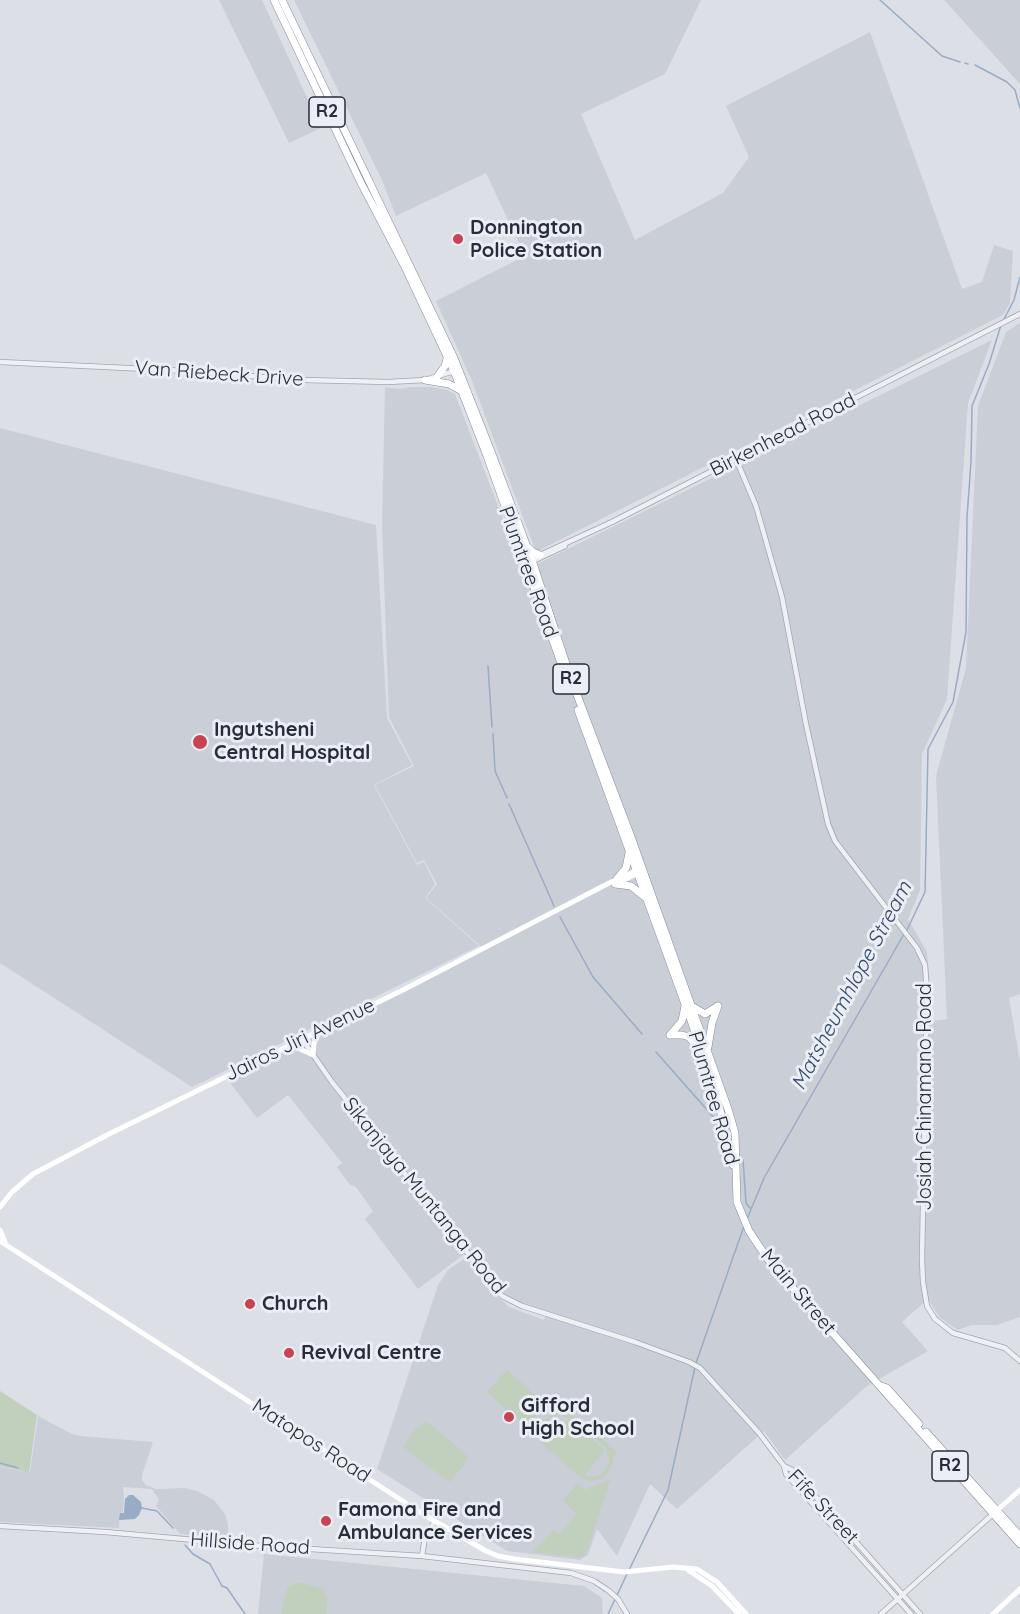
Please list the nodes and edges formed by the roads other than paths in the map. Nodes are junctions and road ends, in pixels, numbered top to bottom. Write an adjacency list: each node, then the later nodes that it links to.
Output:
1 (274, 0): 4 (highway, Plumtree Road / R2)
2 (282, 0): 4 (highway, Plumtree Road / R2)
3 (1020, 315): 11 (street, Birkenhead Road)
4 (451, 358): 6 (highway); 7 (highway); 8 (highway, Plumtree Road / R2)
5 (0, 362): 9 (street, Van Riebeck Drive)
6 (454, 371): 7 (street, Van Riebeck Drive); 8 (highway); 10 (highway, Plumtree Road / R2)
7 (437, 377): 9 (street, Van Riebeck Drive)
8 (463, 378): 12 (highway, Plumtree Road / R2)
9 (425, 380): 10 (highway)
10 (462, 392): 13 (highway, Plumtree Road / R2)
11 (736, 459): 14 (street, Birkenhead Road); 35 (street, Josiah Chinamano Road)
12 (526, 545): 14 (highway); 15 (highway, Plumtree Road / R2)
13 (521, 554): 15 (highway); 16 (highway, Plumtree Road / R2)
14 (541, 556): 15 (street, Birkenhead Road); 16 (highway)
15 (532, 560): 16 (highway)
16 (531, 571): 17 (highway, Plumtree Road / R2); 18 (highway, Plumtree Road / R2)
17 (629, 847): 19 (highway, Plumtree Road / R2); 21 (highway)
18 (641, 861): 19 (highway); 20 (highway, Plumtree Road / R2)
19 (638, 873): 20 (highway); 21 (main road, Jairos Jiri Avenue); 22 (highway, Plumtree Road / R2)
20 (647, 880): 24 (highway, Plumtree Road / R2)
21 (613, 883): 22 (highway); 25 (main road, Jairos Jiri Avenue)
22 (647, 900): 23 (highway, Plumtree Road / R2)
23 (685, 1004): 28 (highway, Plumtree Road / R2); 28 (highway)
24 (693, 1007): 28 (highway, Plumtree Road / R2); 28 (highway)
25 (321, 1028): 26 (main road, Jairos Jiri Avenue); 29 (main road)
26 (302, 1039): 27 (main road, Jairos Jiri Avenue); 29 (street, Sikanjaya Muntanga Road)
27 (286, 1047): 29 (main road); 31 (main road, Jairos Jiri Avenue)
28 (704, 1051): 30 (highway, Plumtree Road / R2)
29 (313, 1055): 36 (street, Sikanjaya Muntanga Road)
30 (736, 1185): 38 (highway, Main Street / R2)
31 (1, 1205): 32 (main road)
32 (0, 1214)
33 (0, 1230): 34 (main road)
34 (2, 1243): 39 (main road, Matopos Road)
35 (1020, 1361)
36 (784, 1466): 46 (street, Fife Street); 47 (street, Fife Street)
37 (1020, 1490): 38 (main road)
38 (995, 1512): 41 (highway, R2); 42 (highway, R2); 46 (street)
39 (435, 1521): 43 (street); 44 (main road, Matopos Road)
40 (0, 1526): 43 (street, Hillside Road)
41 (1020, 1536)
42 (1020, 1544)
43 (422, 1556): 48 (street, Hillside Road)
44 (683, 1568): 49 (main road); 50 (main road)
45 (1020, 1590): 54 (main road)
46 (903, 1594): 47 (street); 53 (street, Fife Street)
47 (898, 1599): 51 (street); 52 (street, Fife Street)
48 (627, 1614)
49 (739, 1614)
50 (746, 1614)
51 (881, 1614)
52 (911, 1614)
53 (920, 1614)
54 (993, 1614)

